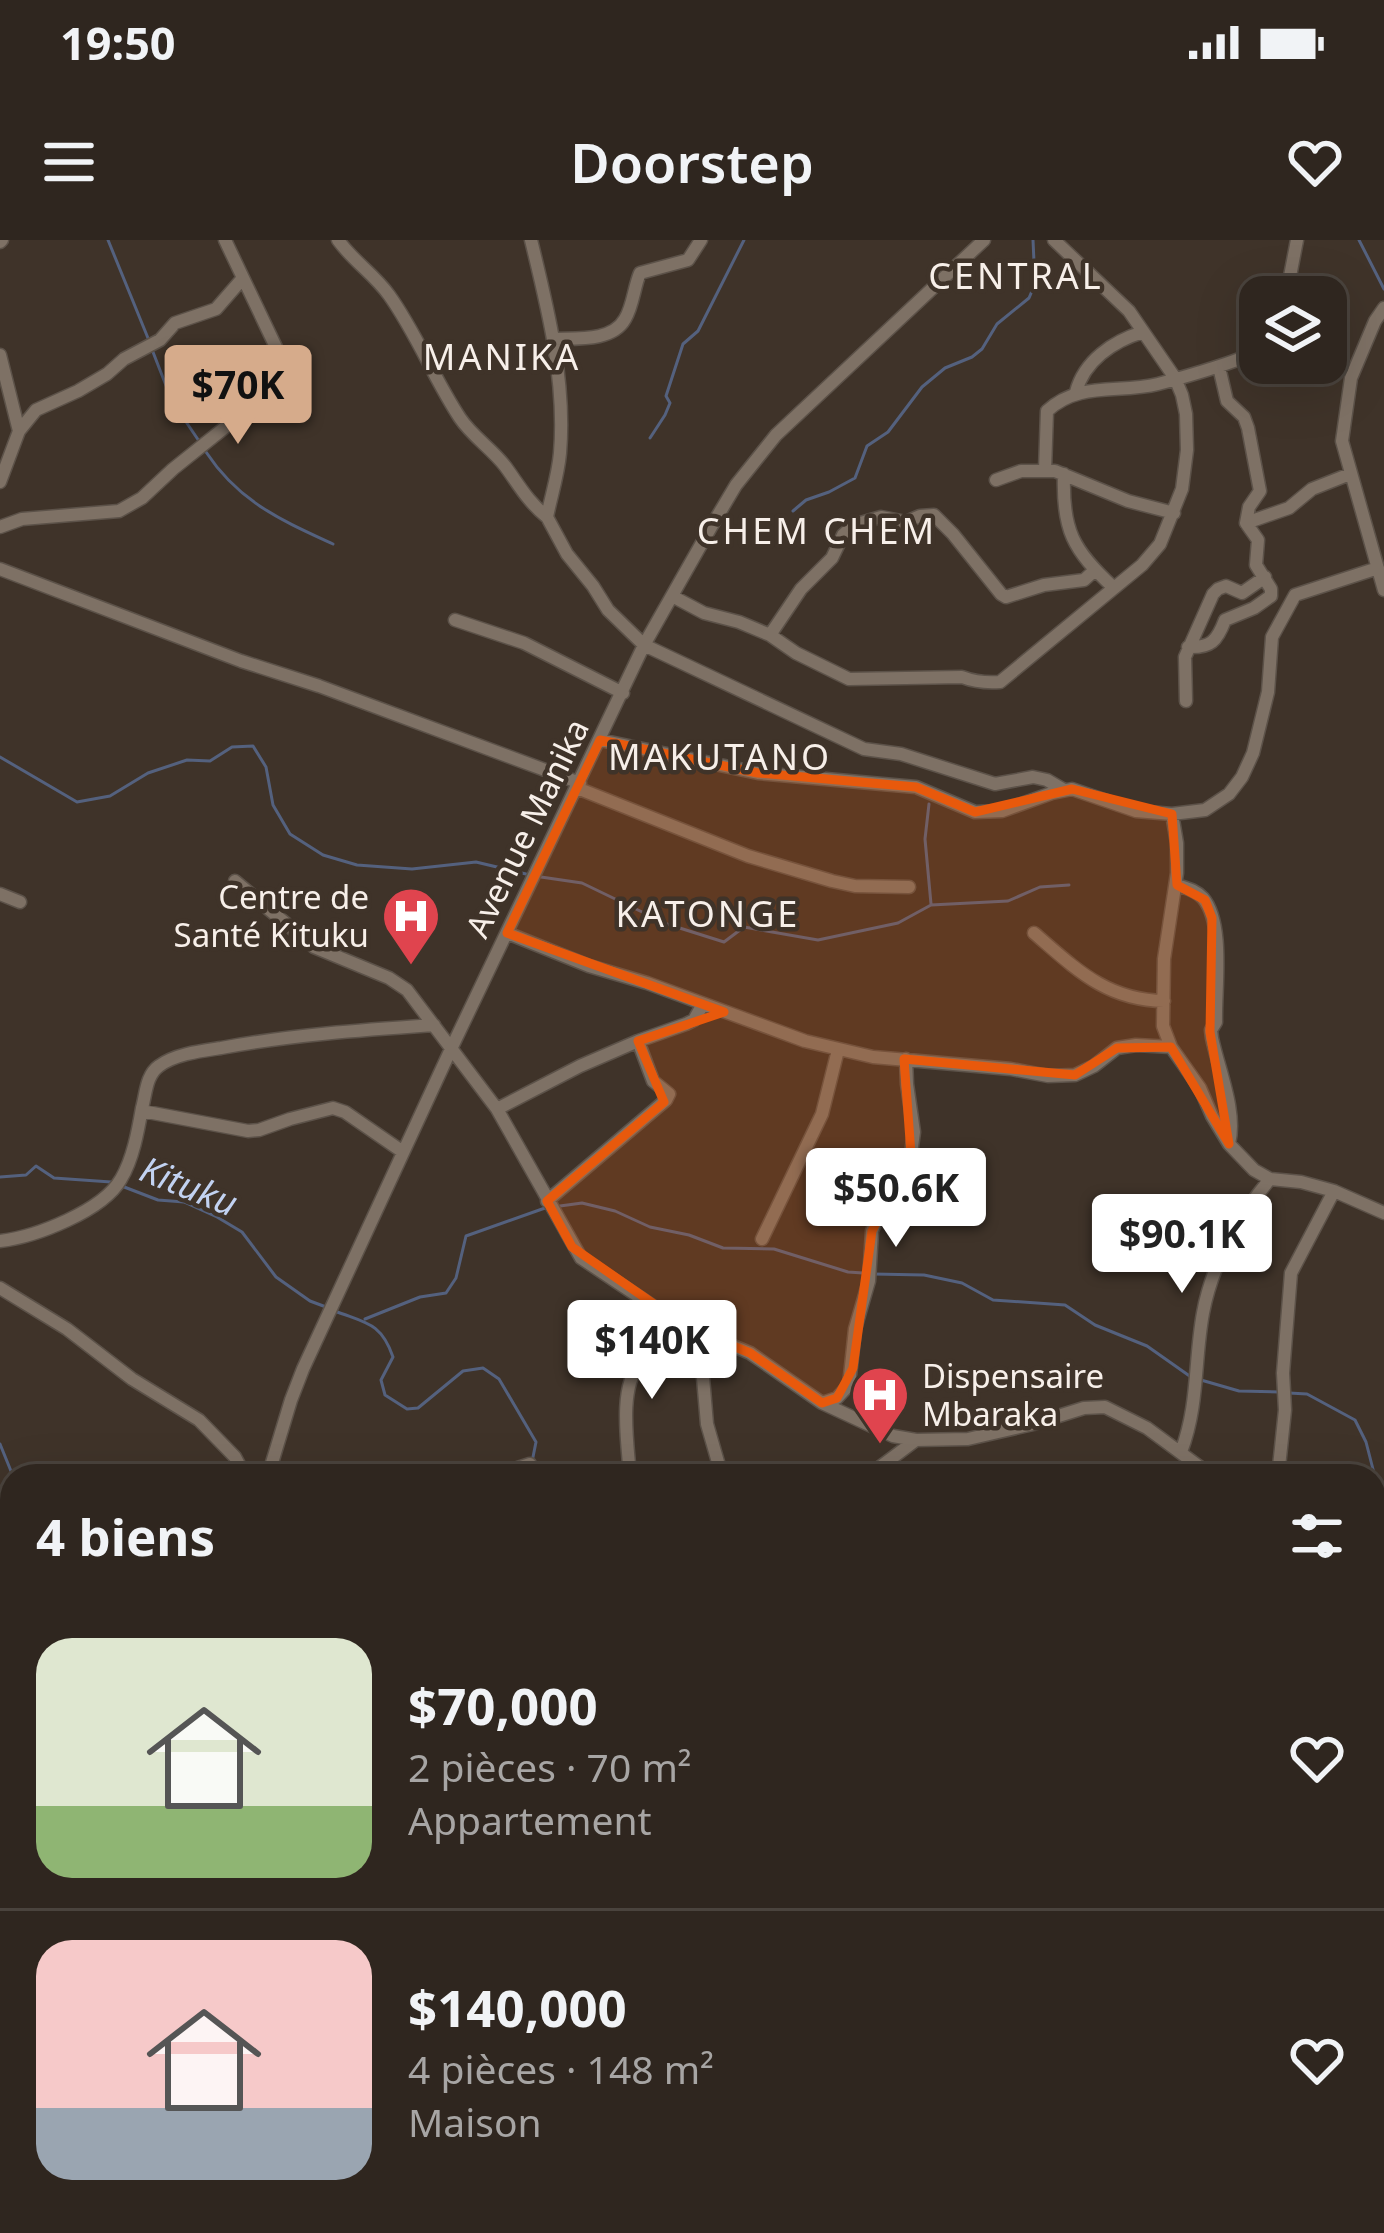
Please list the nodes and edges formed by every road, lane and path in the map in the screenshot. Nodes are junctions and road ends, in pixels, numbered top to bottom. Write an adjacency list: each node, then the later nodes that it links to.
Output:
1 (225, 240): 9 (street)
2 (338, 240): 25 (street)
3 (531, 240): 12 (street)
4 (701, 240): 12 (street)
5 (984, 240): 34 (street, Avenue Manika)
6 (1054, 240): 11 (street)
7 (1298, 240): 8 (street)
8 (1290, 276)
9 (243, 278): 18 (street); 27 (street)
10 (1384, 308): 21 (street)
11 (1143, 332): 16 (street); 17 (street)
12 (553, 338): 25 (street)
13 (0, 355): 18 (street)
14 (1239, 359): 15 (street)
15 (1219, 367): 16 (street); 26 (street)
16 (1175, 378): 17 (street); 24 (street)
17 (1076, 392): 19 (street)
18 (19, 431): 23 (street)
19 (1045, 470): 20 (street); 22 (street)
20 (1064, 474): 24 (street); 30 (street)
21 (1350, 474): 26 (street); 28 (street)
22 (996, 480)
23 (0, 482)
24 (1174, 513): 32 (street)
25 (547, 518): 37 (street)
26 (1246, 523): 31 (street)
27 (0, 527)
28 (1378, 568): 33 (street); 44 (street)
29 (0, 569): 42 (street)
30 (1095, 570): 32 (street); 36 (street)
31 (1265, 577): 38 (street); 38 (street)
32 (1113, 587): 36 (street)
33 (1384, 590)
34 (672, 596): 36 (street); 37 (street, Avenue Manika)
35 (455, 620): 39 (street)
36 (770, 635)
37 (644, 646): 39 (street, Avenue Manika); 43 (street)
38 (1188, 647): 40 (street)
39 (623, 693): 41 (street, Avenue Manika)
40 (1186, 701)
41 (599, 740): 42 (street, Avenue Manika); 43 (street)
42 (578, 785): 47 (street); 50 (street, Avenue Manika)
43 (1064, 790): 44 (street)
44 (1172, 814): 46 (street)
45 (235, 881): 54 (street)
46 (1177, 885): 52 (street); 62 (street)
47 (909, 887)
48 (0, 894): 49 (street)
49 (20, 902)
50 (507, 933): 53 (street); 57 (street, Avenue Manika)
51 (1034, 933): 52 (street)
52 (1163, 1001): 56 (street)
53 (703, 1004): 55 (street); 58 (street)
54 (434, 1025): 57 (street); 61 (street)
55 (638, 1041): 60 (street); 66 (street)
56 (1171, 1047): 59 (street); 62 (street)
57 (451, 1049): 60 (street); 63 (street, Avenue Manika)
58 (838, 1050): 59 (street); 68 (street)
59 (906, 1059): 72 (street)
60 (497, 1109): 66 (street)
61 (142, 1112): 63 (street); 69 (street)
62 (1228, 1144): 64 (street)
63 (403, 1152): 74 (street, Avenue Manika)
64 (1270, 1179): 65 (street); 75 (street)
65 (1334, 1191): 67 (street); 83 (street)
66 (547, 1201): 71 (street)
67 (1384, 1214)
68 (762, 1239)
69 (0, 1241)
70 (0, 1288): 76 (street)
71 (688, 1330): 72 (street); 79 (street); 80 (street)
72 (822, 1402): 73 (street)
73 (916, 1440): 75 (street); 81 (street)
74 (277, 1452): 77 (street, Avenue Manika); 78 (street)
75 (1181, 1452): 82 (street)
76 (239, 1464)
77 (272, 1464)
78 (279, 1464)
79 (629, 1464)
80 (719, 1464)
81 (884, 1464)
82 (1196, 1464)
83 (1279, 1464)

